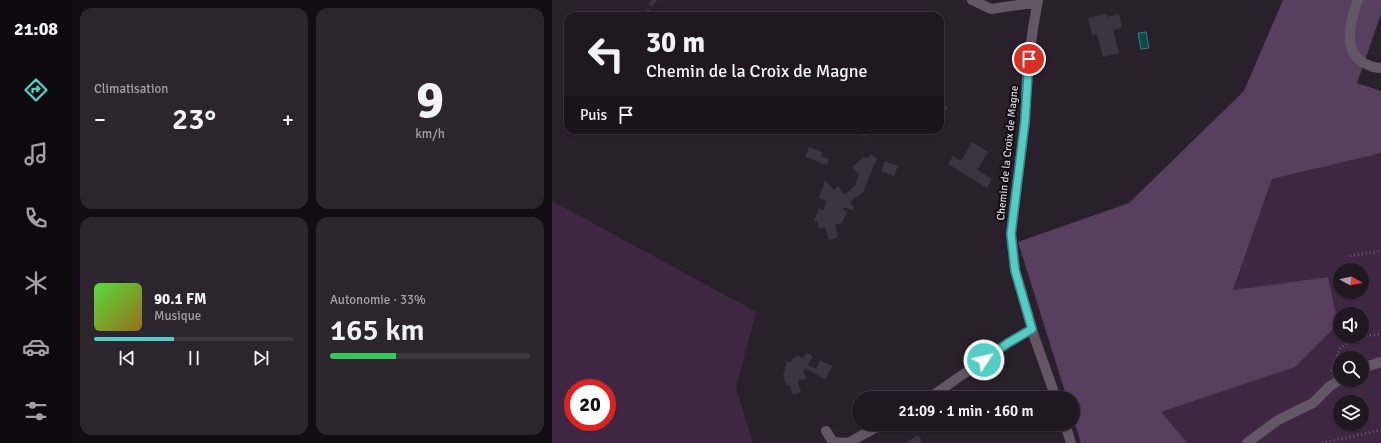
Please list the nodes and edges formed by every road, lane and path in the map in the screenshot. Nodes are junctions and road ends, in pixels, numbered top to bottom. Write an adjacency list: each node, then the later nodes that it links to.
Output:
1 (972, 0): 3 (street)
2 (1358, 0): 4 (street)
3 (1037, 2): 7 (street, Chemin de la Croix de Magne)
4 (1381, 68)
5 (1381, 251): 6 (path)
6 (1350, 256)
7 (1032, 329): 15 (street); 16 (street, Chemin de la Croix de Magne)
8 (1381, 334): 9 (path)
9 (1369, 335)
10 (1349, 343): 14 (path)
11 (1381, 362): 12 (street)
12 (1369, 366)
13 (1333, 384): 14 (street)
14 (1330, 386): 22 (street)
15 (939, 391)
16 (1054, 391)
17 (1381, 430): 23 (path)
18 (826, 431): 19 (street)
19 (869, 431)
20 (1067, 431): 21 (street)
21 (1071, 443)
22 (1247, 443)
23 (1322, 443)

